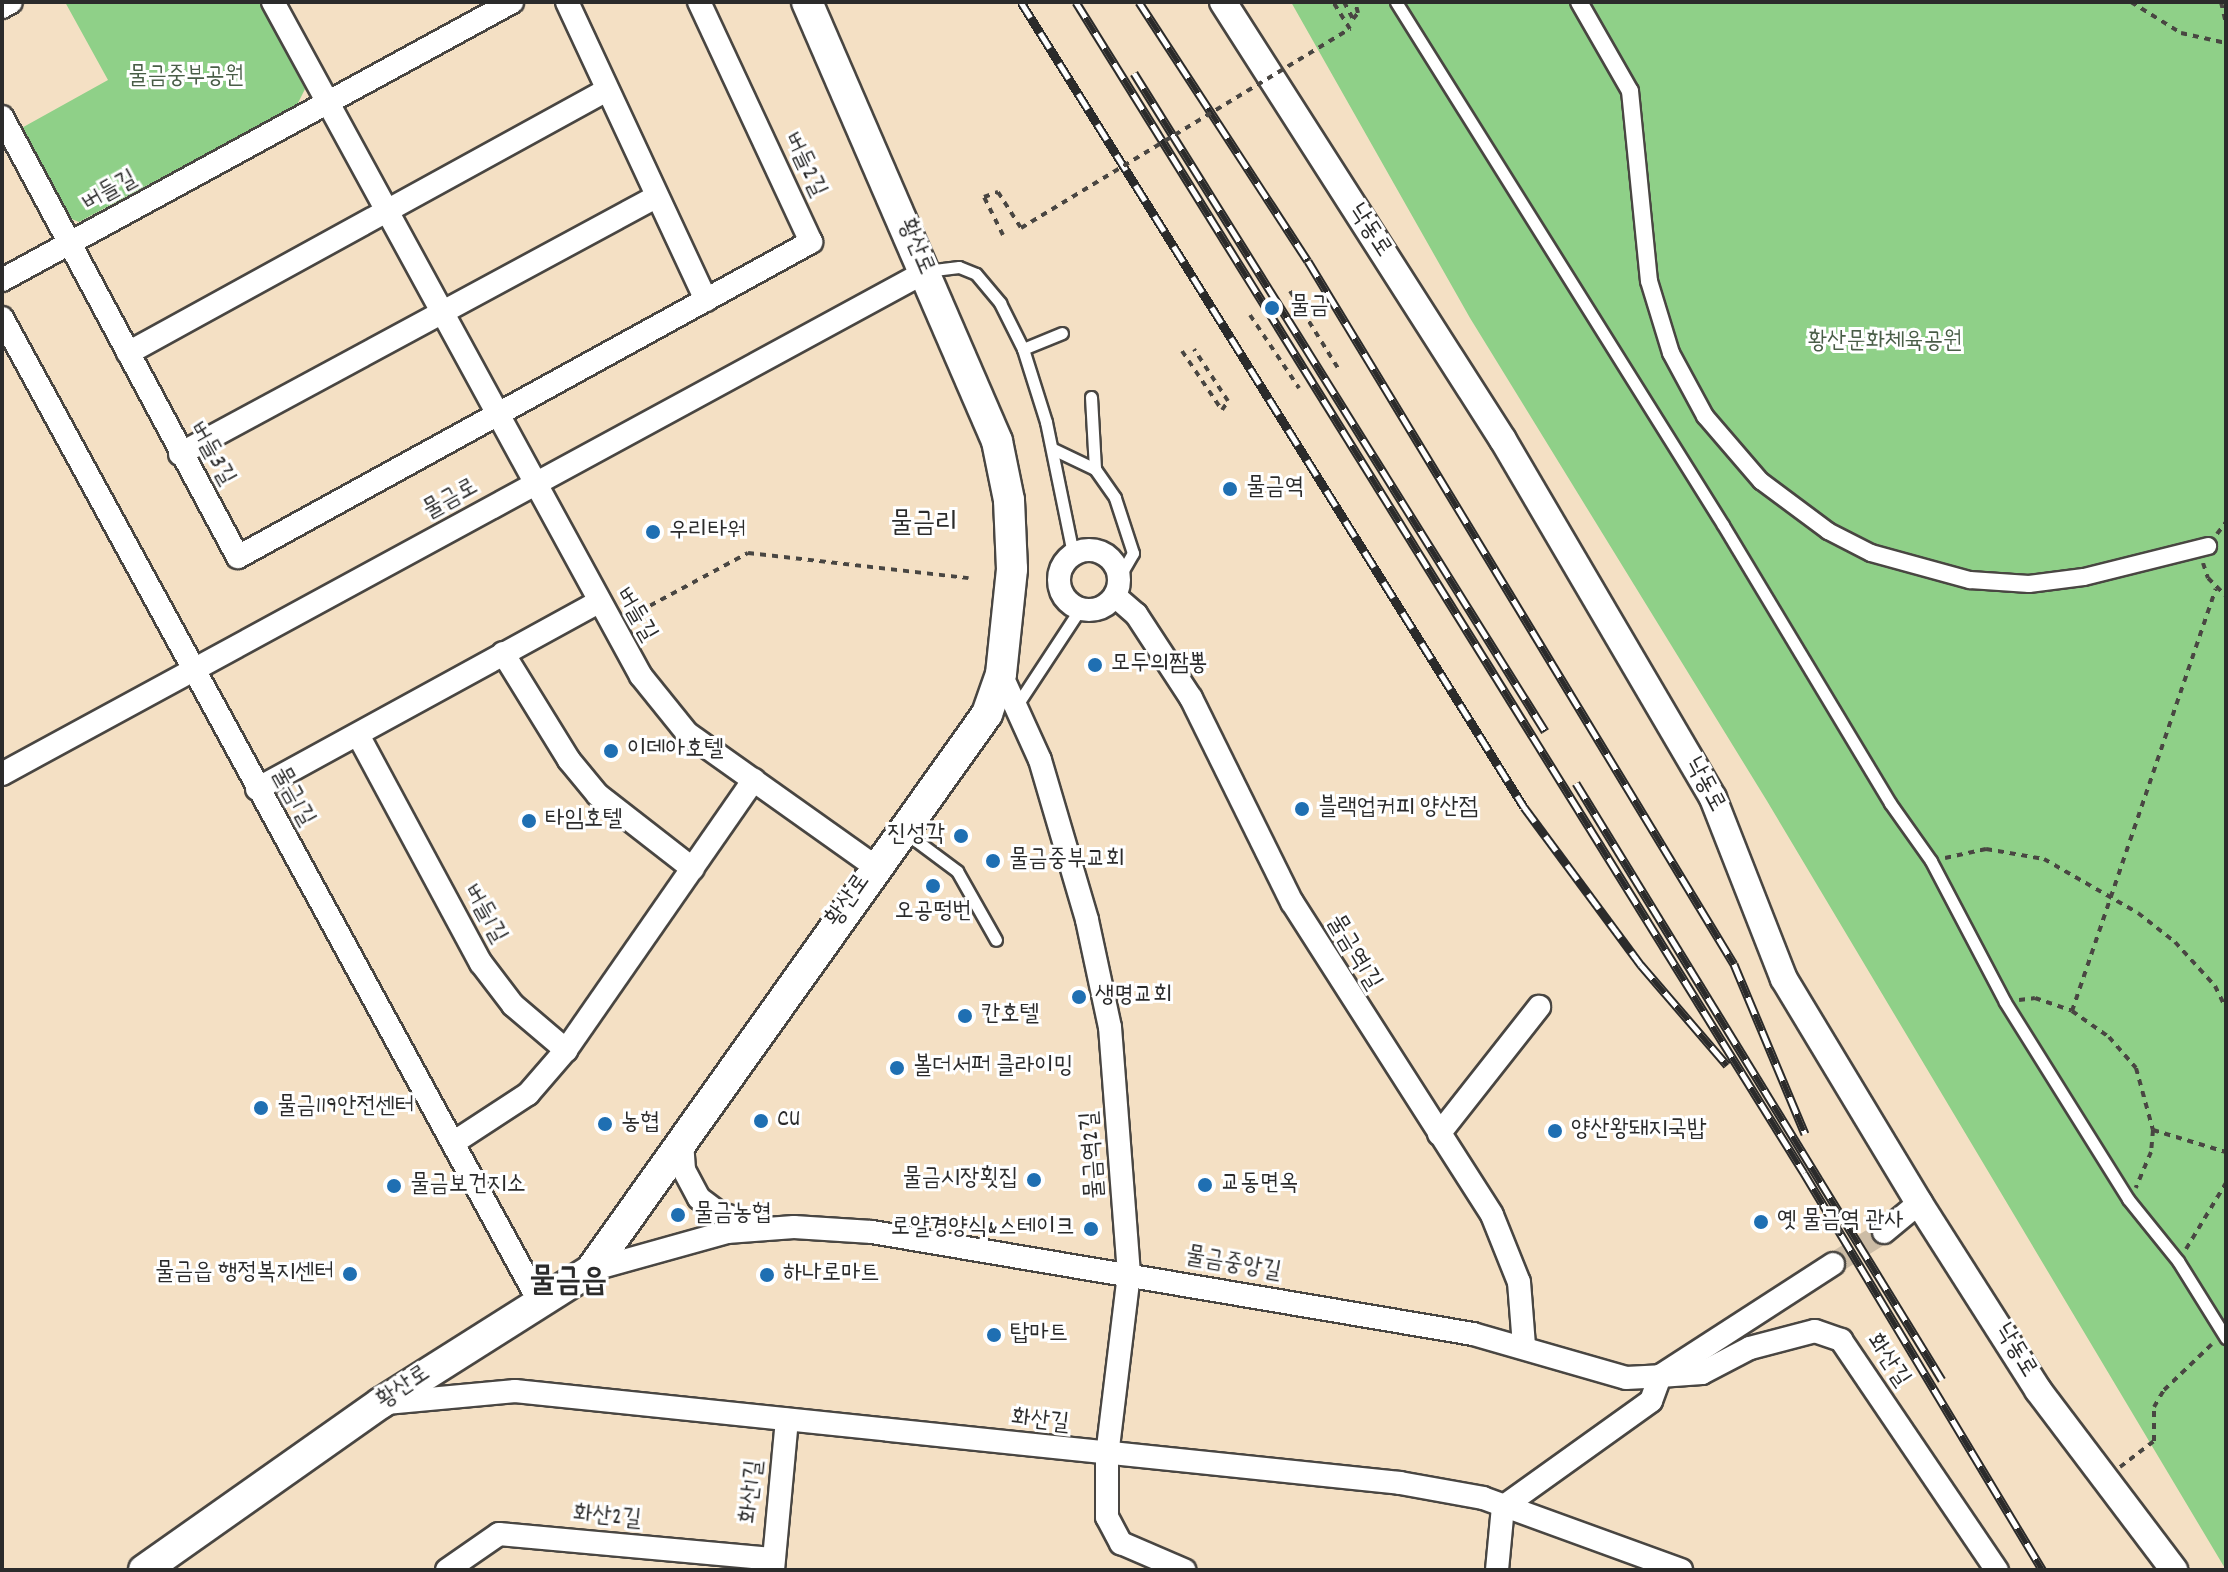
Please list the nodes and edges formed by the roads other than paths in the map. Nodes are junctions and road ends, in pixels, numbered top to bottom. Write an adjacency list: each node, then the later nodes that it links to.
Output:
1 (11, 2): 10 (street)
2 (273, 2): 12 (street, 버들길)
3 (512, 2): 12 (street, 버들길)
4 (567, 2): 11 (street)
5 (699, 2): 19 (street, 버들2길)
6 (807, 2): 17 (main road, 황산로)
7 (1223, 2): 52 (street, 낙동로)
8 (1396, 2): 59 (lane)
9 (1579, 2): 31 (street)
10 (2, 7)
11 (607, 90): 14 (street); 15 (street)
12 (327, 103): 15 (street, 버들길); 16 (street, 버들길)
13 (2, 117): 16 (street, 버들3길)
14 (656, 197): 19 (street); 20 (street)
15 (385, 212): 20 (street, 버들길); 24 (street)
16 (70, 243): 18 (street, 버들길); 24 (street, 버들3길)
17 (925, 272): 23 (lane); 30 (street, 물금로); 38 (main road, 황산로)
18 (2, 280)
19 (706, 300): 26 (street, 버들2길)
20 (440, 314): 26 (street, 버들길); 28 (street)
21 (2, 318): 37 (street, 물금1길)
22 (1062, 333): 23 (lane)
23 (1023, 349): 27 (lane)
24 (128, 353): 28 (street, 버들3길)
25 (1091, 397): 29 (lane)
26 (494, 414): 28 (street, 버들3길); 30 (street, 버들길)
27 (1053, 449): 29 (lane); 32 (lane)
28 (180, 454)
29 (1095, 469): 33 (lane)
30 (532, 485): 34 (street, 버들길); 37 (street, 물금로)
31 (2208, 546)
32 (1073, 554): 33 (street); 35 (street)
33 (1117, 586): 35 (street); 49 (street, 물금역1길)
34 (597, 603): 36 (street); 41 (street, 버들길)
35 (1080, 609): 38 (lane)
36 (503, 653): 39 (street); 45 (street)
37 (196, 669): 40 (street, 물금로); 42 (street, 물금1길)
38 (1001, 711): 43 (main road, 황산로); 57 (street, 물금역2길)
39 (358, 735): 42 (street); 48 (street, 버들1길)
40 (2, 774)
41 (754, 780): 44 (street, 버들길); 45 (street)
42 (257, 789): 51 (street, 물금1길)
43 (901, 829): 44 (main road, 황산로); 46 (lane)
44 (874, 866): 50 (main road, 황산로)
45 (693, 869): 48 (street)
46 (996, 940)
47 (1539, 1007): 49 (street)
48 (566, 1050): 51 (street)
49 (1439, 1134): 60 (street, 물금역1길)
50 (682, 1141): 53 (street); 56 (main road, 황산로)
51 (453, 1143): 58 (street, 물금1길)
52 (1919, 1203): 54 (street); 73 (street, 낙동로)
53 (762, 1228): 56 (street, 물금중앙길); 57 (street, 물금중앙길)
54 (1884, 1232)
55 (1833, 1264): 61 (street)
56 (591, 1270): 58 (main road, 황산로)
57 (1129, 1274): 60 (street, 물금중앙길); 64 (street, 물금역2길)
58 (538, 1299): 62 (main road, 황산로)
59 (2225, 1335)
60 (1524, 1345): 61 (street, 물금중앙길)
61 (1660, 1376): 65 (street); 72 (street, 화산길)
62 (381, 1403): 63 (street, 화산길); 67 (main road, 황산로)
63 (787, 1420): 64 (street, 화산길); 66 (street, 화산1길)
64 (1107, 1456): 65 (street, 화산길); 69 (street, 물금역2길)
65 (1503, 1507): 70 (street); 71 (street, 화산길)
66 (772, 1564): 68 (street, 화산2길)
67 (144, 1570)
68 (447, 1570)
69 (1184, 1570)
70 (1497, 1570)
71 (1681, 1570)
72 (1997, 1570)
73 (2174, 1570)

